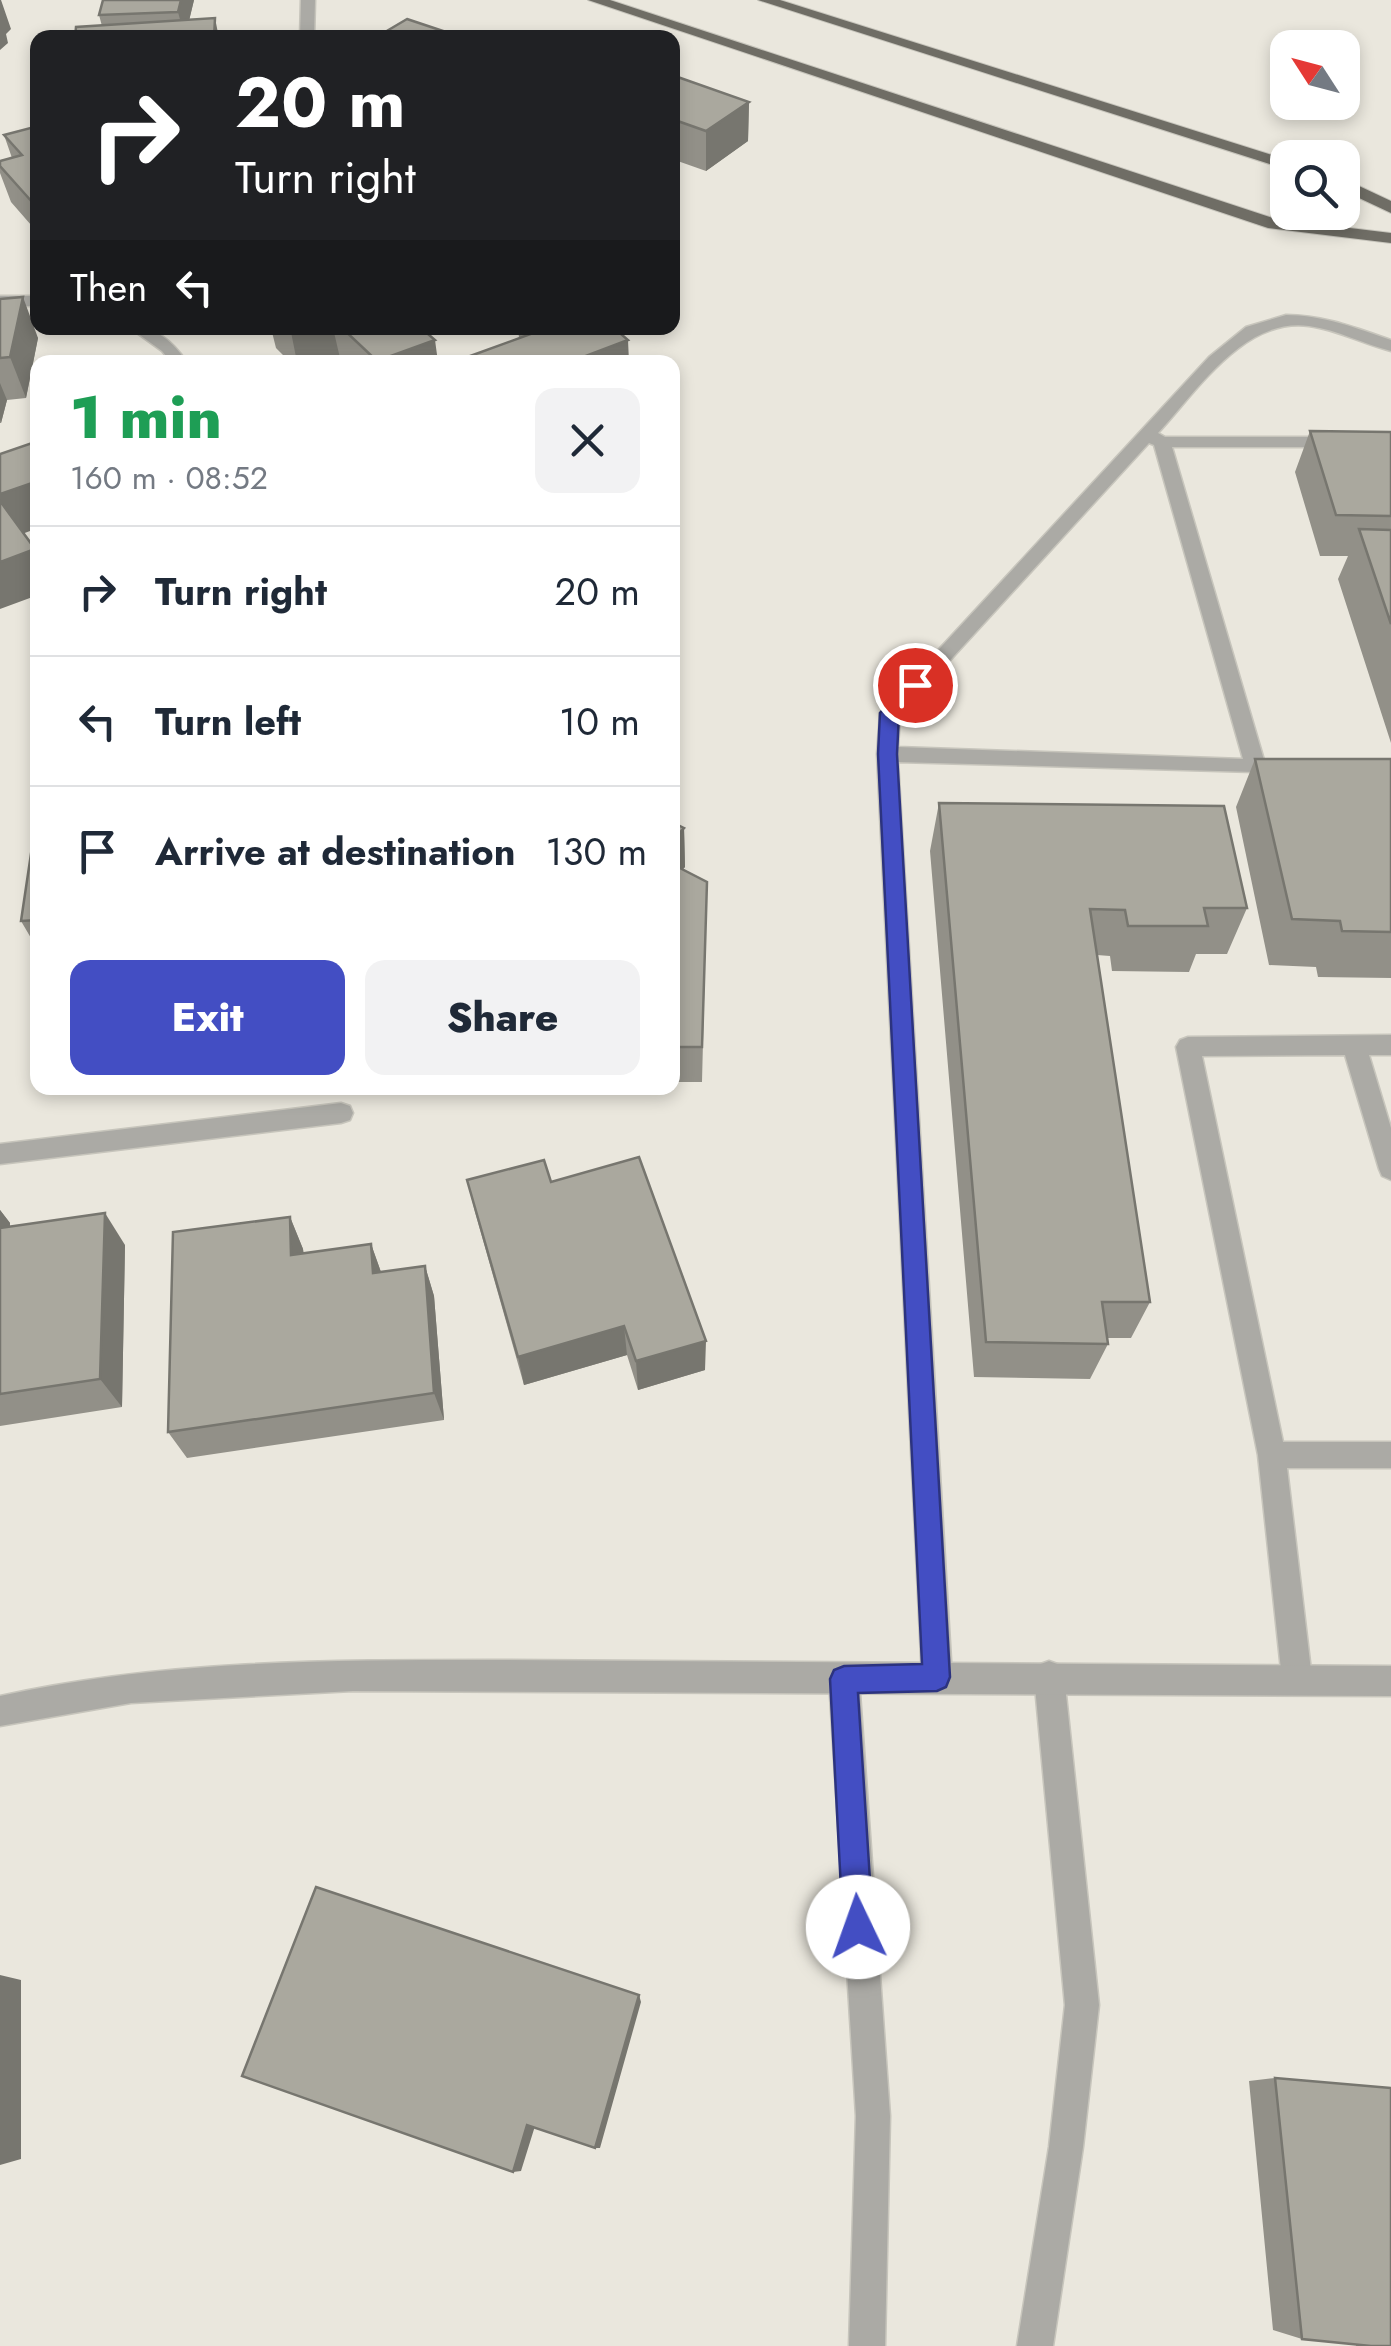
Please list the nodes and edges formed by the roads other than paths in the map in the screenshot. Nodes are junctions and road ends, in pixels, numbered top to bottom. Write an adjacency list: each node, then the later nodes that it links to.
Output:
1 (308, 0): 4 (street)
2 (595, 0): 8 (highway)
3 (765, 0): 5 (highway)
4 (307, 30)
5 (1270, 159)
6 (1360, 192): 7 (highway)
7 (1391, 208)
8 (1391, 238)
9 (0, 301): 10 (street)
10 (30, 301)
11 (149, 335): 13 (street)
12 (1391, 346): 14 (street)
13 (174, 355)
14 (1154, 438): 15 (street); 16 (street); 17 (street)
15 (1391, 442)
16 (887, 754): 17 (street); 27 (street)
17 (1256, 766): 18 (street)
18 (1312, 768)
19 (1391, 1045): 20 (street)
20 (1354, 1046): 23 (street); 25 (street)
21 (342, 1112): 22 (street)
22 (0, 1154)
23 (1391, 1169)
24 (1391, 1454): 25 (street)
25 (1272, 1455): 29 (street)
26 (1049, 1676): 27 (street); 29 (street); 33 (street)
27 (937, 1677): 28 (street)
28 (844, 1679): 31 (street); 32 (street)
29 (1297, 1679): 30 (street)
30 (1391, 1681)
31 (0, 1712)
32 (866, 2346)
33 (1035, 2346)

